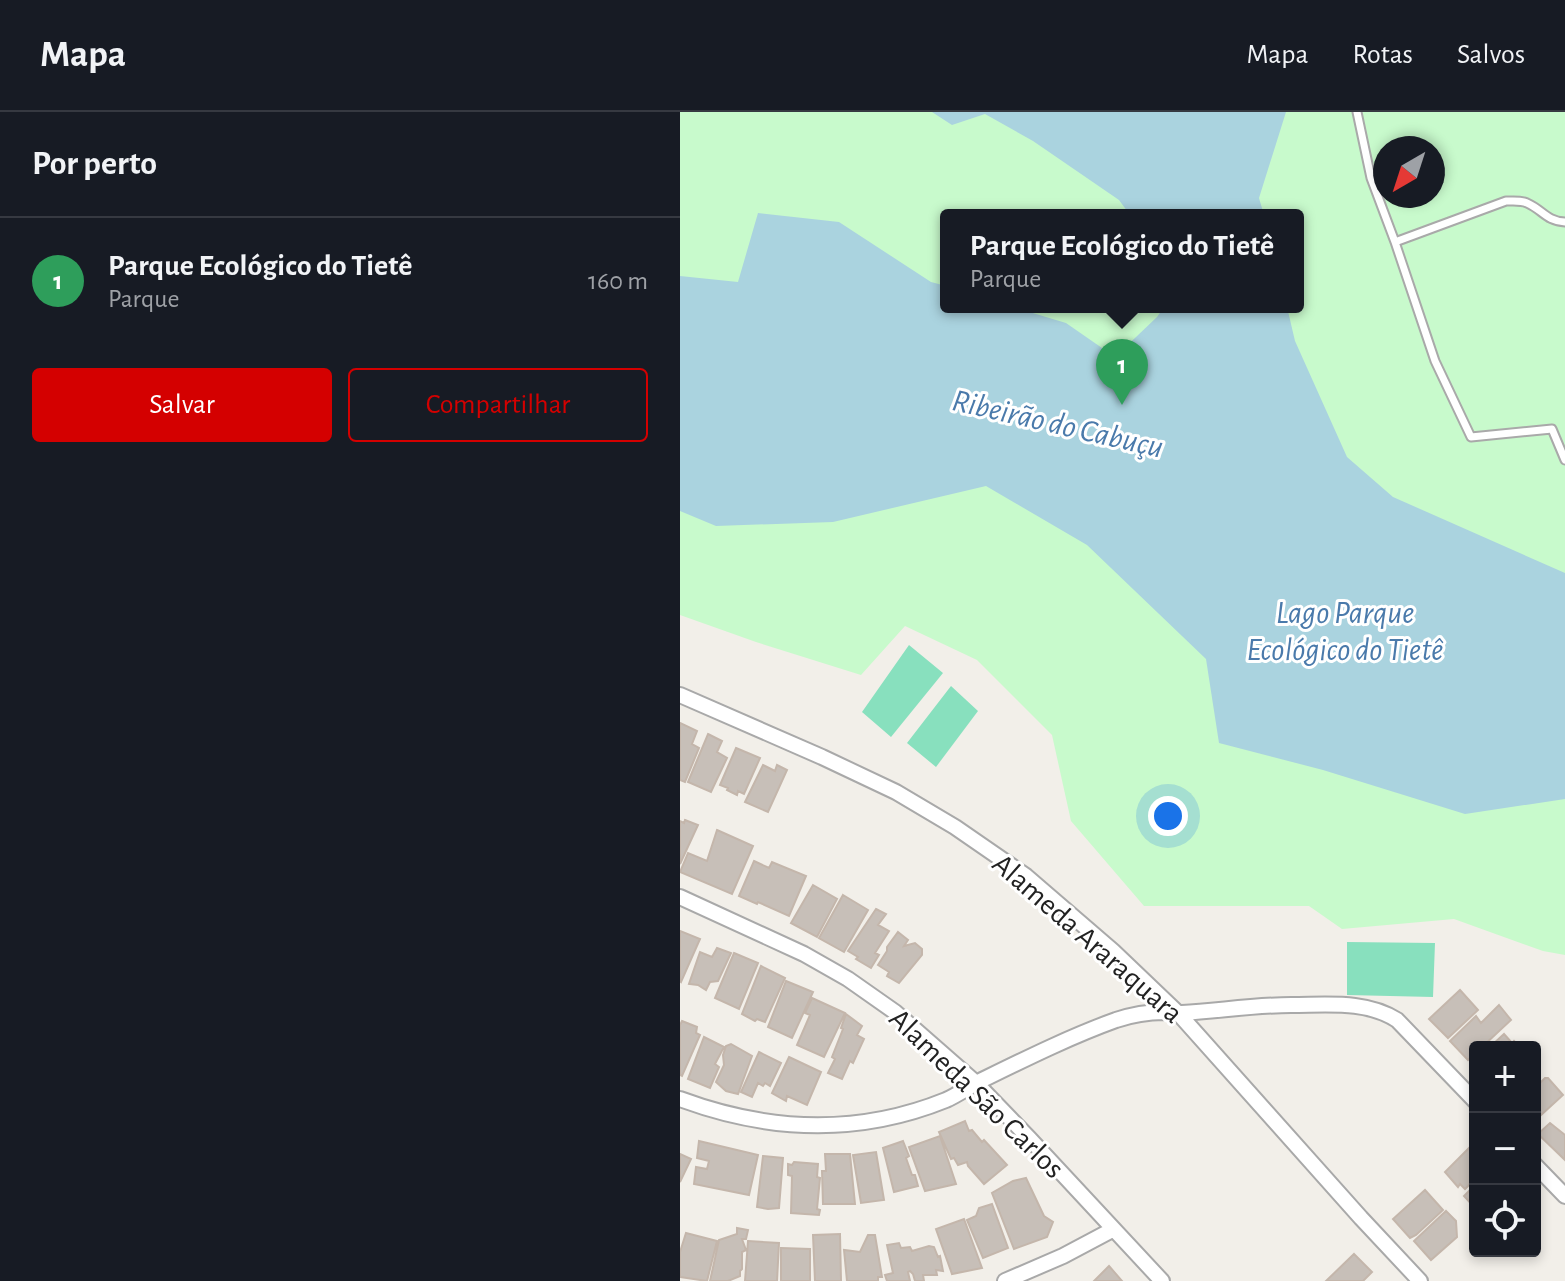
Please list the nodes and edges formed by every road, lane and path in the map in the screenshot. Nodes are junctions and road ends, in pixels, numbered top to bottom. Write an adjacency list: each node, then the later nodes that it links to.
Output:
1 (1357, 112): 3 (lane)
2 (1565, 222): 3 (lane)
3 (1395, 242): 4 (lane)
4 (1565, 460)
5 (680, 695): 7 (street, Alameda Araraquara)
6 (680, 897): 8 (street, Alameda São Carlos)
7 (1179, 1014): 8 (street); 9 (street); 16 (street, Alameda Araraquara)
8 (976, 1083): 10 (street); 13 (street, Alameda São Carlos)
9 (1469, 1095)
10 (680, 1099)
11 (1541, 1171): 12 (street)
12 (1565, 1196)
13 (1112, 1230): 14 (street); 15 (street, Alameda São Carlos)
14 (1005, 1281)
15 (1162, 1281)
16 (1420, 1281)

